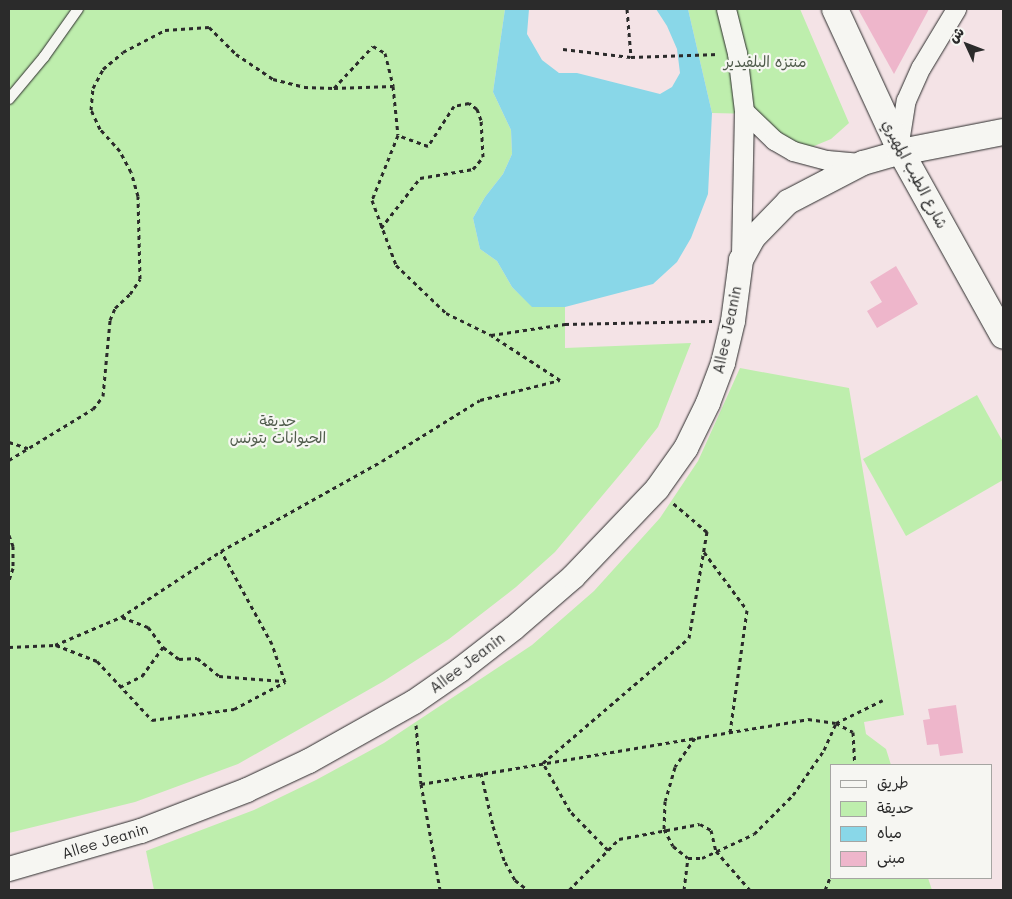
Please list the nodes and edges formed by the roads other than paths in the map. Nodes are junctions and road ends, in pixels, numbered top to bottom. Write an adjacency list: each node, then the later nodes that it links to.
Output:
1 (78, 9): 5 (lane)
2 (726, 9): 6 (street)
3 (835, 9): 8 (main road, شارع الطيب المهيري)
4 (956, 9): 8 (street)
5 (9, 99)
6 (744, 110): 9 (street); 10 (street)
7 (1003, 132): 8 (main road)
8 (901, 152): 9 (street); 11 (main road, شارع الطيب المهيري)
9 (863, 163): 10 (street)
10 (741, 260): 13 (street, Allee Jeanin)
11 (996, 307): 12 (main road, شارع الطيب المهيري)
12 (1003, 335)
13 (9, 869)

